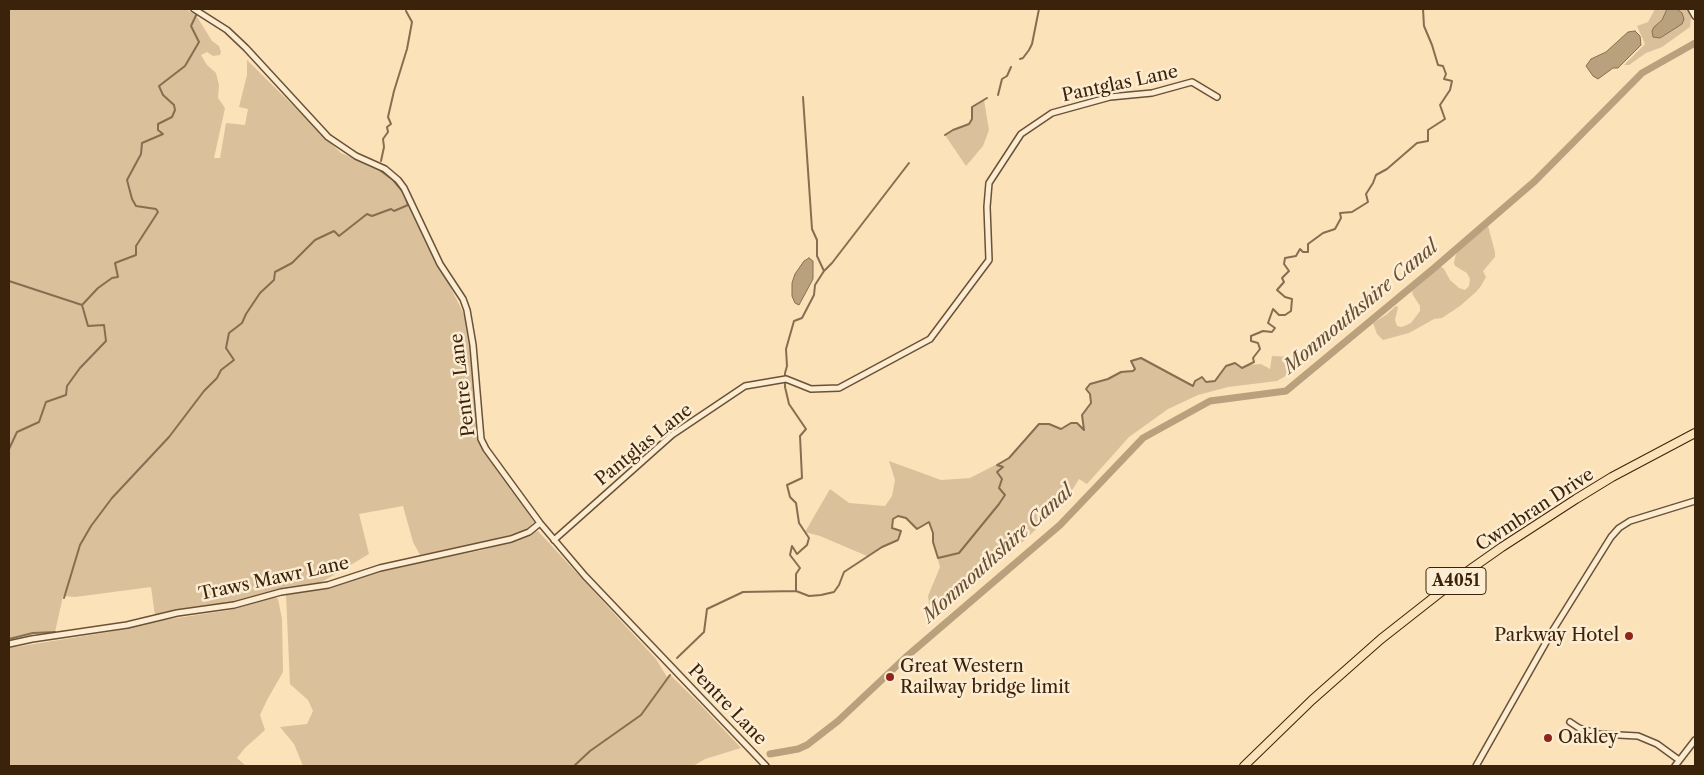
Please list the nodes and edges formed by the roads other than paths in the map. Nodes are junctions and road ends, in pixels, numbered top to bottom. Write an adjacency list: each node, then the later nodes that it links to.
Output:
1 (194, 9): 7 (street, Pentre Lane)
2 (1691, 9): 3 (street)
3 (1695, 16)
4 (1217, 98): 8 (street, Pantglas Lane)
5 (1695, 433): 14 (main road, Cwmbran Drive / A4051)
6 (1695, 501): 15 (street)
7 (540, 523): 8 (street, Pentre Lane); 9 (street, Traws Mawr Lane)
8 (554, 540): 13 (street, Pentre Lane)
9 (9, 644)
10 (1570, 722): 12 (street)
11 (1695, 740): 12 (street)
12 (1679, 760): 16 (street)
13 (766, 766)
14 (1244, 766)
15 (1476, 766)
16 (1675, 766)

